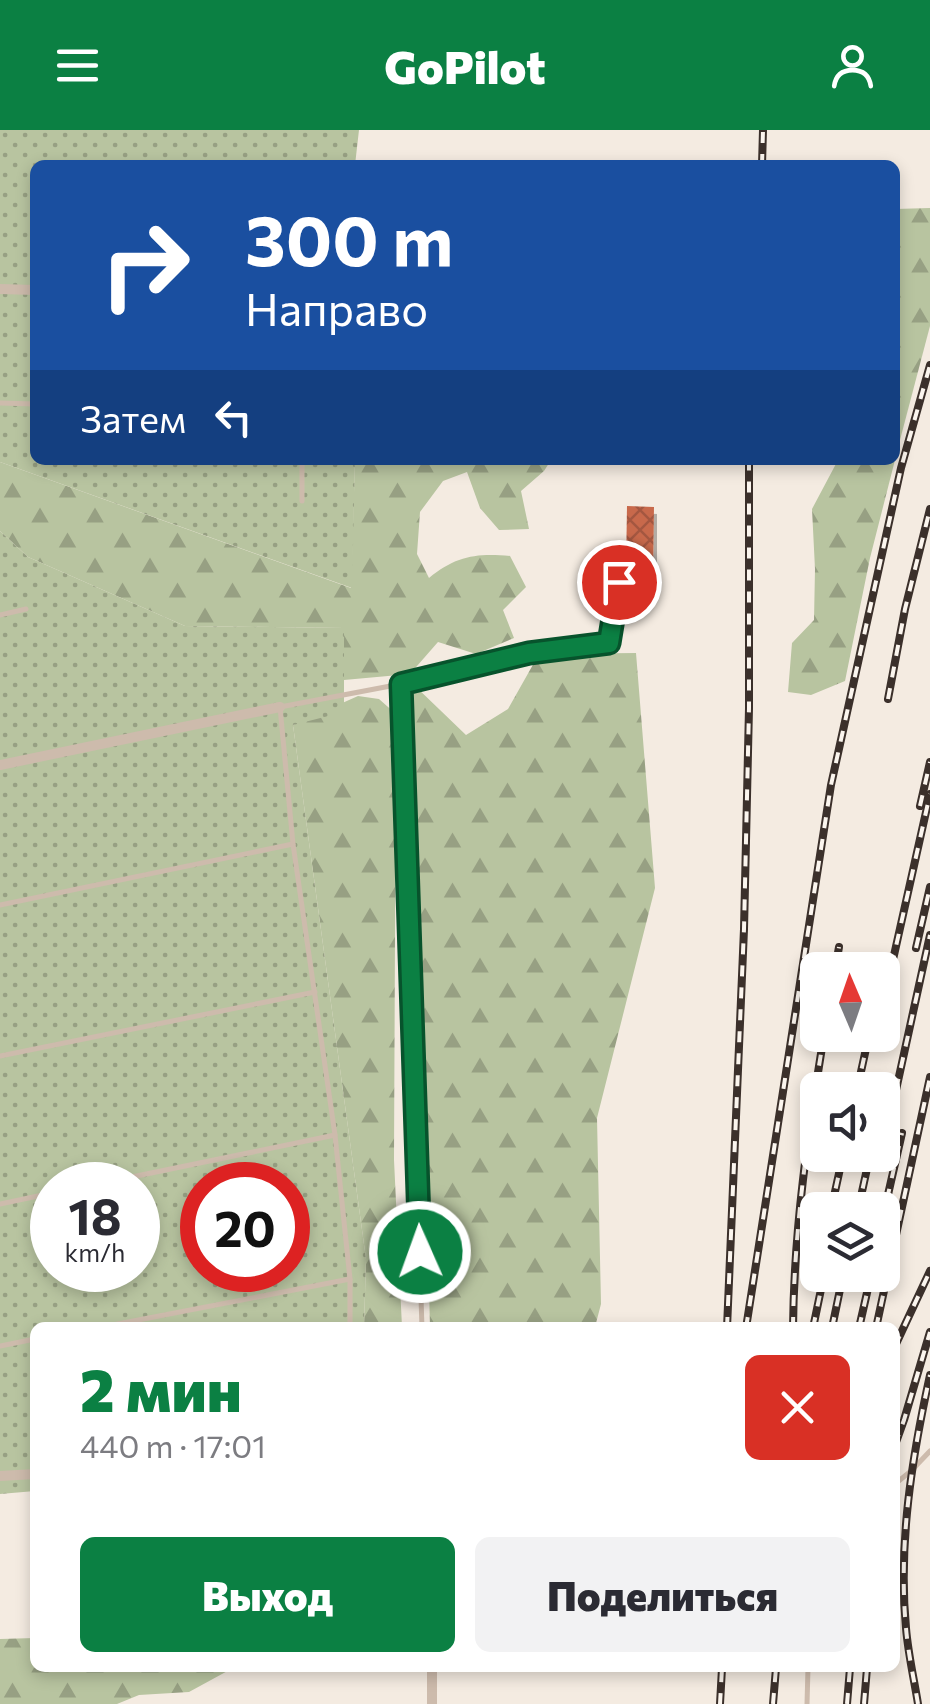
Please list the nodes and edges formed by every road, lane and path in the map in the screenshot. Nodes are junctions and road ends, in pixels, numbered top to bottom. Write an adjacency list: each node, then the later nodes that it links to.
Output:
1 (0, 288): 2 (street)
2 (30, 290)
3 (0, 402): 4 (lane)
4 (30, 404)
5 (302, 465): 6 (lane)
6 (302, 501)
7 (619, 582): 10 (lane)
8 (26, 609): 9 (lane)
9 (0, 615)
10 (401, 684): 11 (lane); 24 (lane)
11 (280, 708): 12 (street); 13 (lane)
12 (0, 765)
13 (293, 844): 14 (lane); 15 (lane)
14 (0, 905)
15 (314, 992): 16 (lane); 17 (lane)
16 (0, 1056)
17 (335, 1135): 18 (lane); 21 (lane)
18 (160, 1171)
19 (30, 1198): 20 (lane)
20 (0, 1204)
21 (350, 1279): 22 (lane); 23 (lane)
22 (129, 1322)
23 (350, 1322)
24 (422, 1322)
25 (30, 1341): 26 (lane)
26 (0, 1346)
27 (930, 1451): 30 (lane)
28 (30, 1474): 29 (street)
29 (0, 1476)
30 (900, 1480)
31 (432, 1672): 33 (street)
32 (808, 1672): 34 (lane)
33 (432, 1704)
34 (806, 1704)

